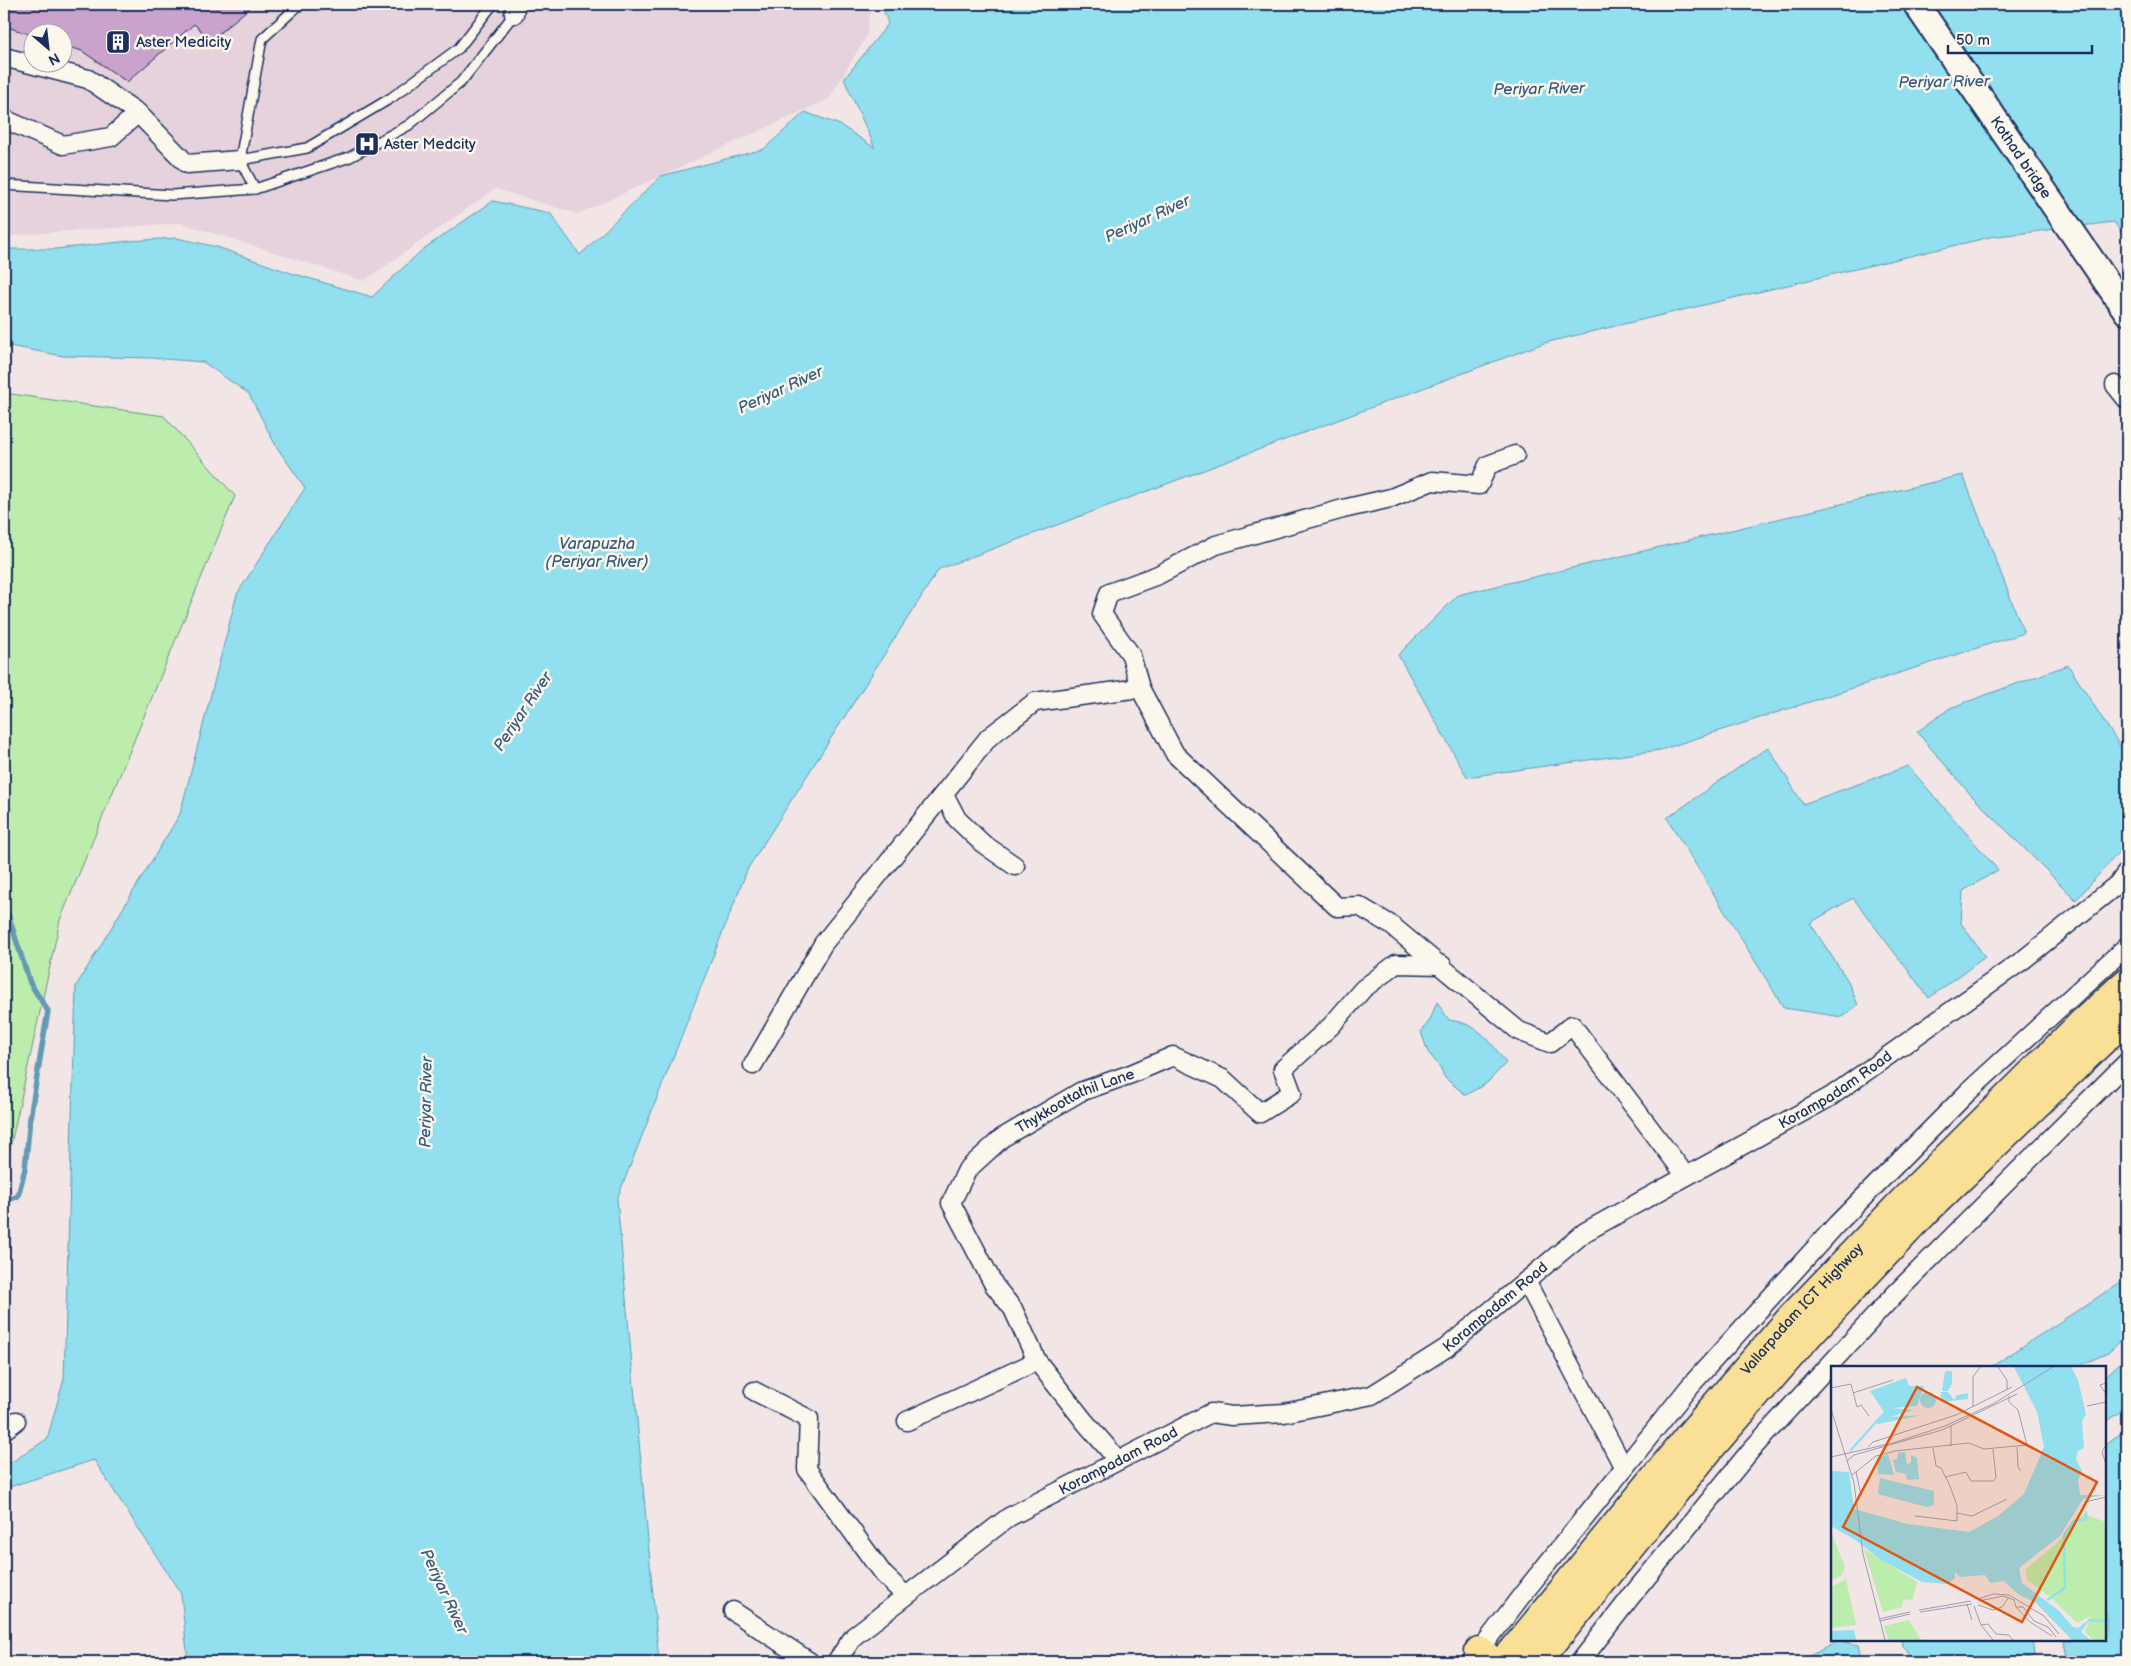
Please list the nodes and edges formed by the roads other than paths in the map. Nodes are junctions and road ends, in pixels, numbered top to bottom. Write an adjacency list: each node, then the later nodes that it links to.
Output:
1 (300, 4): 8 (lane)
2 (494, 4): 8 (lane)
3 (1916, 4): 11 (main road, Kothad bridge)
4 (517, 7): 10 (lane)
5 (4, 57): 6 (street)
6 (138, 112): 7 (street); 8 (street)
7 (4, 119)
8 (240, 160): 10 (lane)
9 (4, 185): 10 (lane)
10 (255, 189)
11 (2127, 312)
12 (2114, 385): 13 (street)
13 (2127, 400)
14 (1514, 455): 15 (street)
15 (1140, 688): 16 (street); 20 (street)
16 (944, 794): 17 (street); 24 (street)
17 (1015, 866)
18 (2127, 872): 25 (street, Korampadam Road)
19 (2127, 946): 32 (street)
20 (1442, 965): 25 (street); 28 (street, Thykkoottathil Lane)
21 (2127, 982): 26 (highway, Vallarpadam ICT Highway)
22 (2127, 1017): 26 (highway, Vallarpadam ICT Highway)
23 (2127, 1062): 40 (street)
24 (753, 1065)
25 (1686, 1176): 27 (street, Korampadam Road)
26 (1914, 1206): 38 (highway, Vallarpadam ICT Highway); 39 (highway, Vallarpadam ICT Highway)
27 (1526, 1281): 31 (street, Korampadam Road); 32 (street)
28 (1037, 1361): 30 (street); 31 (street, Thykkoottathil Lane)
29 (754, 1391): 33 (street)
30 (907, 1421)
31 (1118, 1460): 33 (street, Korampadam Road)
32 (1624, 1468): 35 (street)
33 (906, 1596): 37 (street, Korampadam Road)
34 (733, 1611): 36 (street)
35 (1482, 1659)
36 (810, 1662)
37 (836, 1662)
38 (1504, 1662)
39 (1536, 1662)
40 (1580, 1662)

